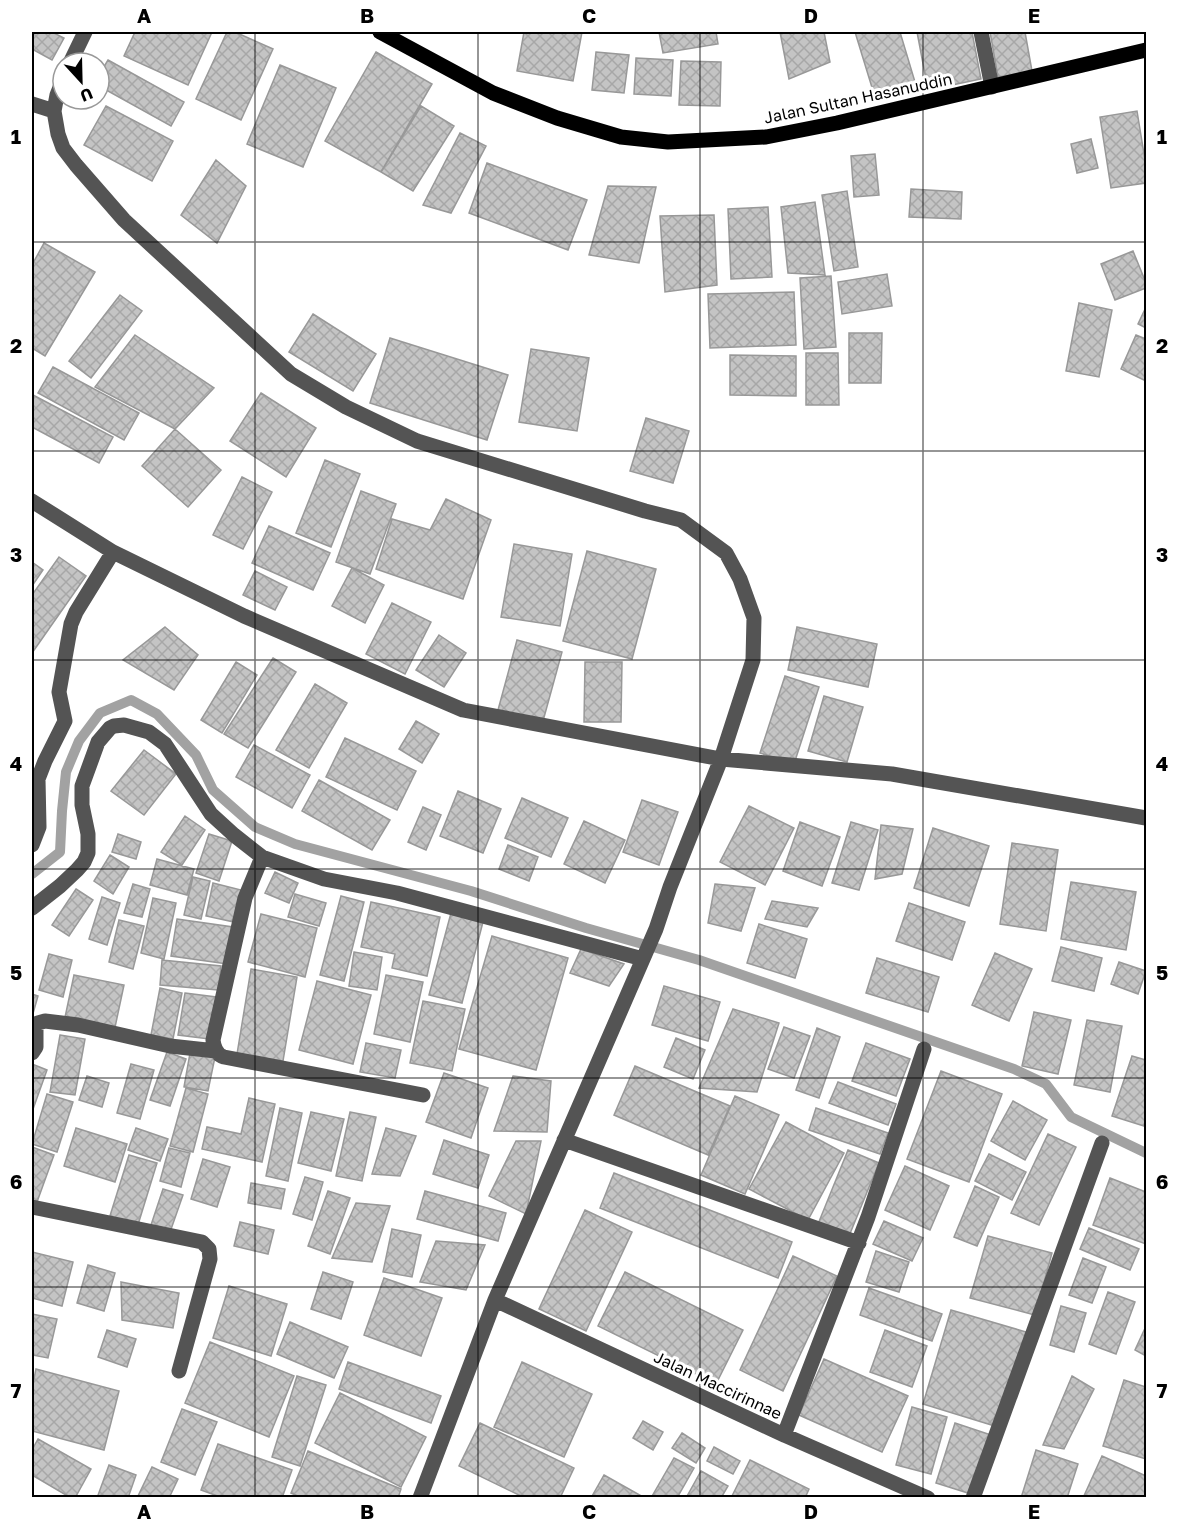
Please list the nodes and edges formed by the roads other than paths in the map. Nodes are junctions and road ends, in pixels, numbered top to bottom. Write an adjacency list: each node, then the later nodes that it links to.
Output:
1 (85, 32): 5 (street)
2 (380, 32): 6 (main road, Jalan Sultan Hasanuddin)
3 (981, 32): 6 (street)
4 (1146, 50): 6 (main road, Jalan Sultan Hasanuddin)
5 (76, 51)
6 (992, 87)
7 (32, 104): 8 (street)
8 (51, 110)
9 (54, 111): 12 (street)
10 (32, 501): 11 (street)
11 (113, 552): 12 (street); 14 (street)
12 (721, 759): 13 (street); 17 (street)
13 (1146, 818)
14 (32, 846)
15 (262, 857): 16 (street); 17 (street); 19 (street)
16 (32, 908)
17 (644, 959): 22 (street)
18 (924, 1049): 25 (street)
19 (216, 1051): 20 (street); 21 (street)
20 (32, 1053)
21 (423, 1095)
22 (564, 1140): 25 (street); 26 (street)
23 (1102, 1143): 31 (street)
24 (32, 1207): 27 (street)
25 (859, 1243): 28 (street)
26 (495, 1300): 28 (street, Jalan Maccirinnae); 29 (street)
27 (179, 1371)
28 (784, 1436): 30 (street, Jalan Maccirinnae)
29 (420, 1497)
30 (928, 1497)
31 (973, 1497)

